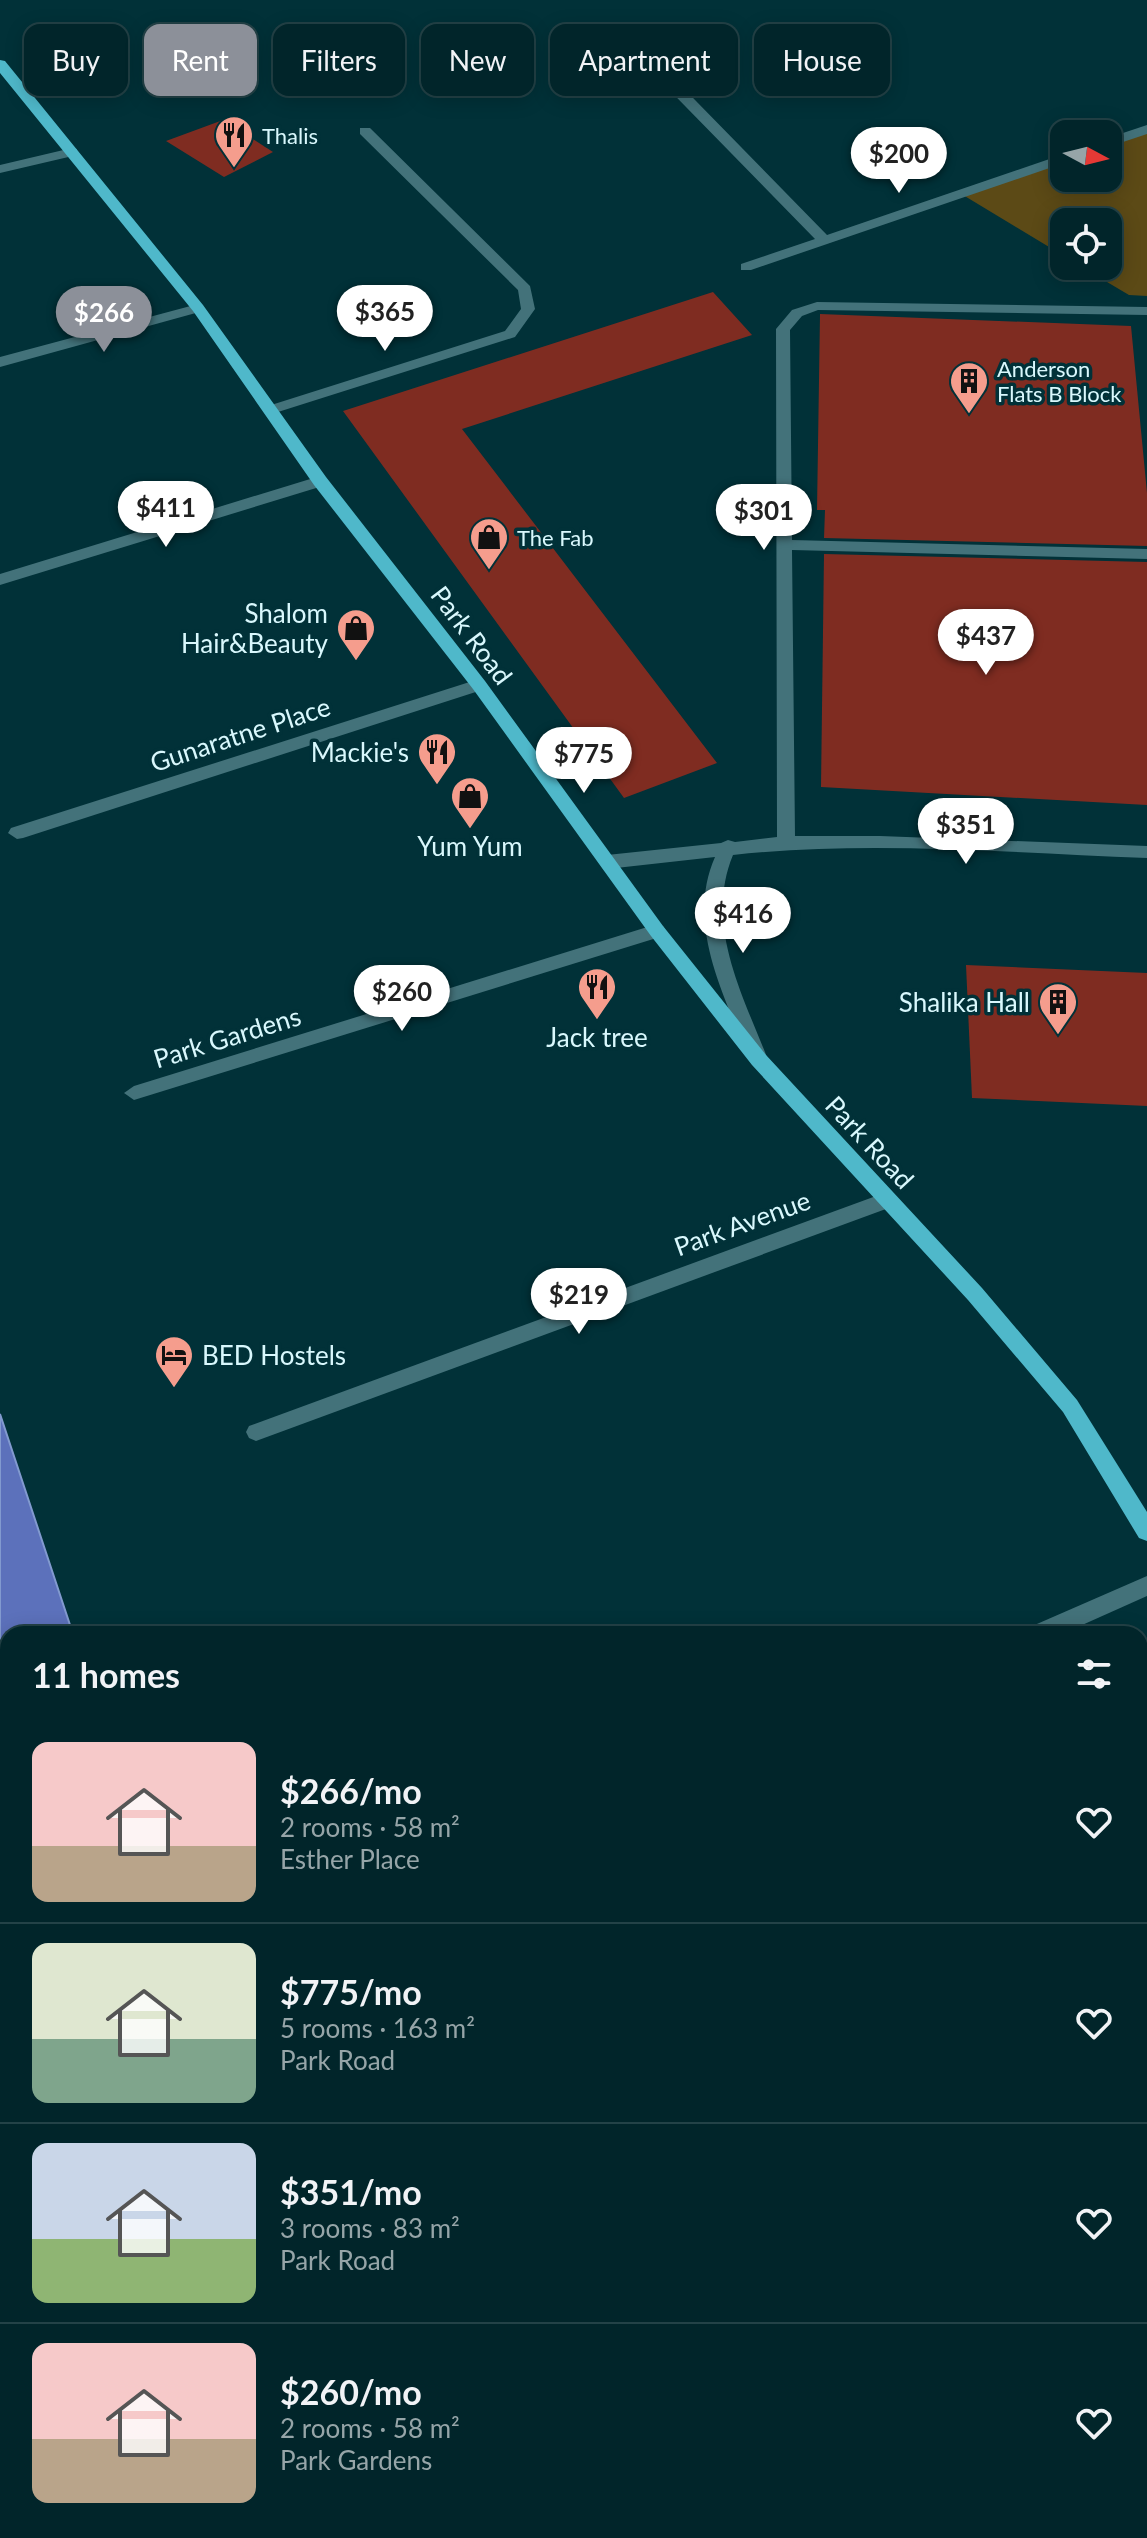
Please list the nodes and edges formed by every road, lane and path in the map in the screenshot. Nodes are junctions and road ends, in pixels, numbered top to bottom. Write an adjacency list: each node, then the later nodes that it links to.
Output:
1 (0, 64): 6 (main road, Park Road)
2 (683, 96): 9 (street)
3 (1147, 129): 5 (street)
4 (365, 131): 14 (street)
5 (1122, 138)
6 (72, 152): 8 (street); 11 (main road, Park Road)
7 (1050, 163): 9 (street)
8 (0, 169)
9 (825, 241): 10 (street)
10 (746, 267)
11 (198, 308): 13 (street); 14 (main road, Park Road)
12 (1147, 311): 16 (street)
13 (0, 362)
14 (273, 409): 15 (main road, Park Road)
15 (320, 481): 18 (street); 19 (main road, Park Road)
16 (784, 545): 17 (street); 21 (street)
17 (1147, 554)
18 (0, 580)
19 (479, 685): 20 (street, Gunaratne Place); 24 (main road, Park Road)
20 (17, 833)
21 (786, 843): 22 (street); 23 (street)
22 (728, 846): 24 (street); 26 (street)
23 (1147, 852)
24 (607, 862): 25 (main road, Park Road)
25 (657, 931): 26 (main road, Park Road); 27 (street, Park Gardens)
26 (759, 1060): 28 (main road, Park Road)
27 (134, 1093)
28 (887, 1200): 29 (street, Park Avenue); 30 (main road, Park Road)
29 (256, 1432)
30 (1147, 1531)
31 (1147, 1586): 32 (street)
32 (1056, 1626)

